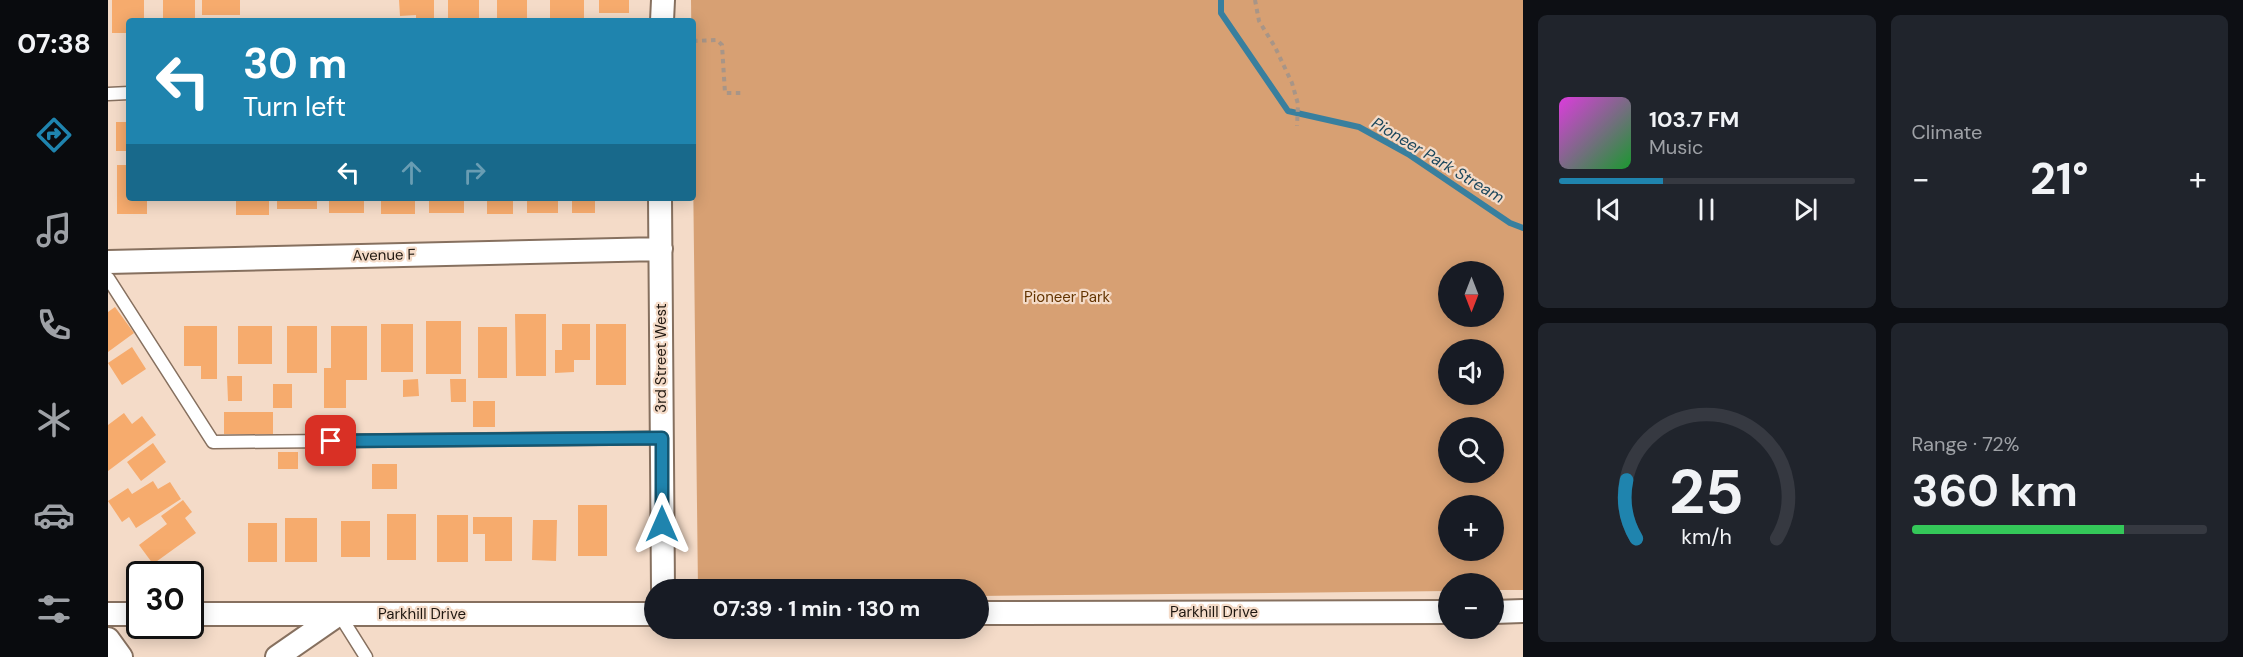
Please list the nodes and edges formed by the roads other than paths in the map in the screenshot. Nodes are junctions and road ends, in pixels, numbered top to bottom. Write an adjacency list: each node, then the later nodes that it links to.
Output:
1 (663, 0): 2 (street)
2 (662, 18)
3 (126, 93): 4 (lane)
4 (108, 94)
5 (660, 201): 6 (street, 3rd Street West)
6 (660, 249): 7 (street, Avenue F); 9 (street, 3rd Street West)
7 (108, 262)
8 (108, 278): 9 (lane)
9 (662, 438): 10 (street, 3rd Street West)
10 (663, 579)
11 (1523, 611): 13 (street)
12 (1438, 612): 14 (street, Parkhill Drive)
13 (1504, 612)
14 (989, 613)
15 (108, 614): 16 (street)
16 (126, 614)
17 (204, 614): 18 (street, Parkhill Drive)
18 (339, 614): 19 (street, Parkhill Drive); 22 (street); 23 (lane)
19 (644, 614)
20 (108, 639): 21 (street)
21 (121, 657)
22 (277, 657)
23 (366, 657)

